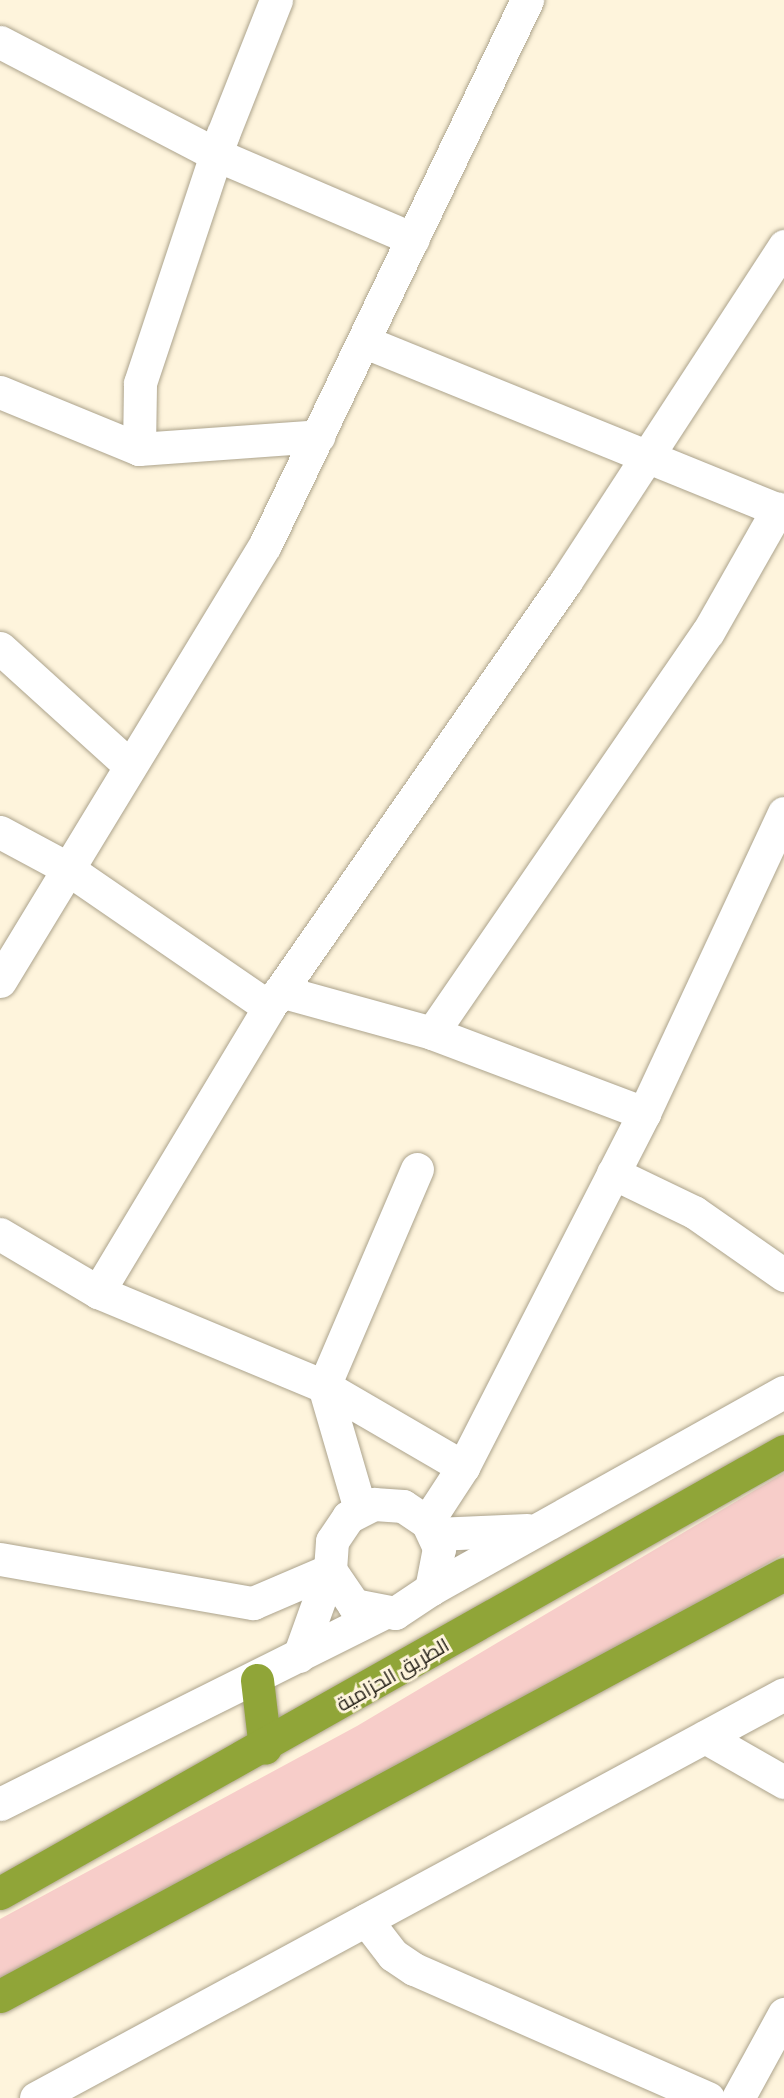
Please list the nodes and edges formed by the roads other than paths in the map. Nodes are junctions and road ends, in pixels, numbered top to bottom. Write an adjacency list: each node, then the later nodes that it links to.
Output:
1 (276, 0): 4 (street)
2 (527, 0): 5 (street)
3 (0, 42): 4 (street)
4 (217, 154): 5 (street); 10 (street)
5 (413, 239): 7 (street)
6 (784, 246): 11 (street)
7 (365, 342): 9 (street); 11 (street)
8 (0, 392): 10 (street)
9 (319, 436): 10 (street); 14 (street)
10 (139, 449)
11 (642, 457): 12 (street); 19 (street)
12 (781, 510): 20 (street)
13 (0, 648): 14 (street)
14 (129, 765): 17 (street)
15 (784, 813): 21 (street)
16 (0, 832): 17 (street)
17 (65, 867): 18 (street); 19 (street)
18 (0, 981)
19 (274, 999): 20 (street); 26 (street)
20 (432, 1034): 21 (street)
21 (644, 1113): 23 (street)
22 (417, 1169): 27 (street)
23 (614, 1173): 25 (street); 30 (street)
24 (0, 1234): 26 (street)
25 (784, 1275)
26 (98, 1292): 27 (street)
27 (324, 1386): 30 (street); 31 (street)
28 (784, 1392): 33 (street)
29 (784, 1451): 43 (highway, الطريق الحزامية)
30 (463, 1467): 32 (street)
31 (360, 1509): 32 (street); 35 (street)
32 (431, 1528): 33 (street); 37 (street)
33 (532, 1530): 37 (street)
34 (0, 1559): 35 (street)
35 (330, 1570): 38 (street); 39 (street)
36 (784, 1574): 48 (highway)
37 (431, 1589): 38 (street)
38 (381, 1614): 39 (street)
39 (299, 1656): 40 (street)
40 (257, 1680): 43 (highway); 45 (street)
41 (784, 1694): 42 (street)
42 (705, 1737): 44 (street); 47 (street)
43 (265, 1748): 46 (highway, الطريق الحزامية)
44 (784, 1782)
45 (3, 1805)
46 (0, 1893)
47 (366, 1920): 50 (street); 51 (street)
48 (0, 1996)
49 (784, 2014): 52 (street)
50 (36, 2098)
51 (708, 2098)
52 (738, 2098)

